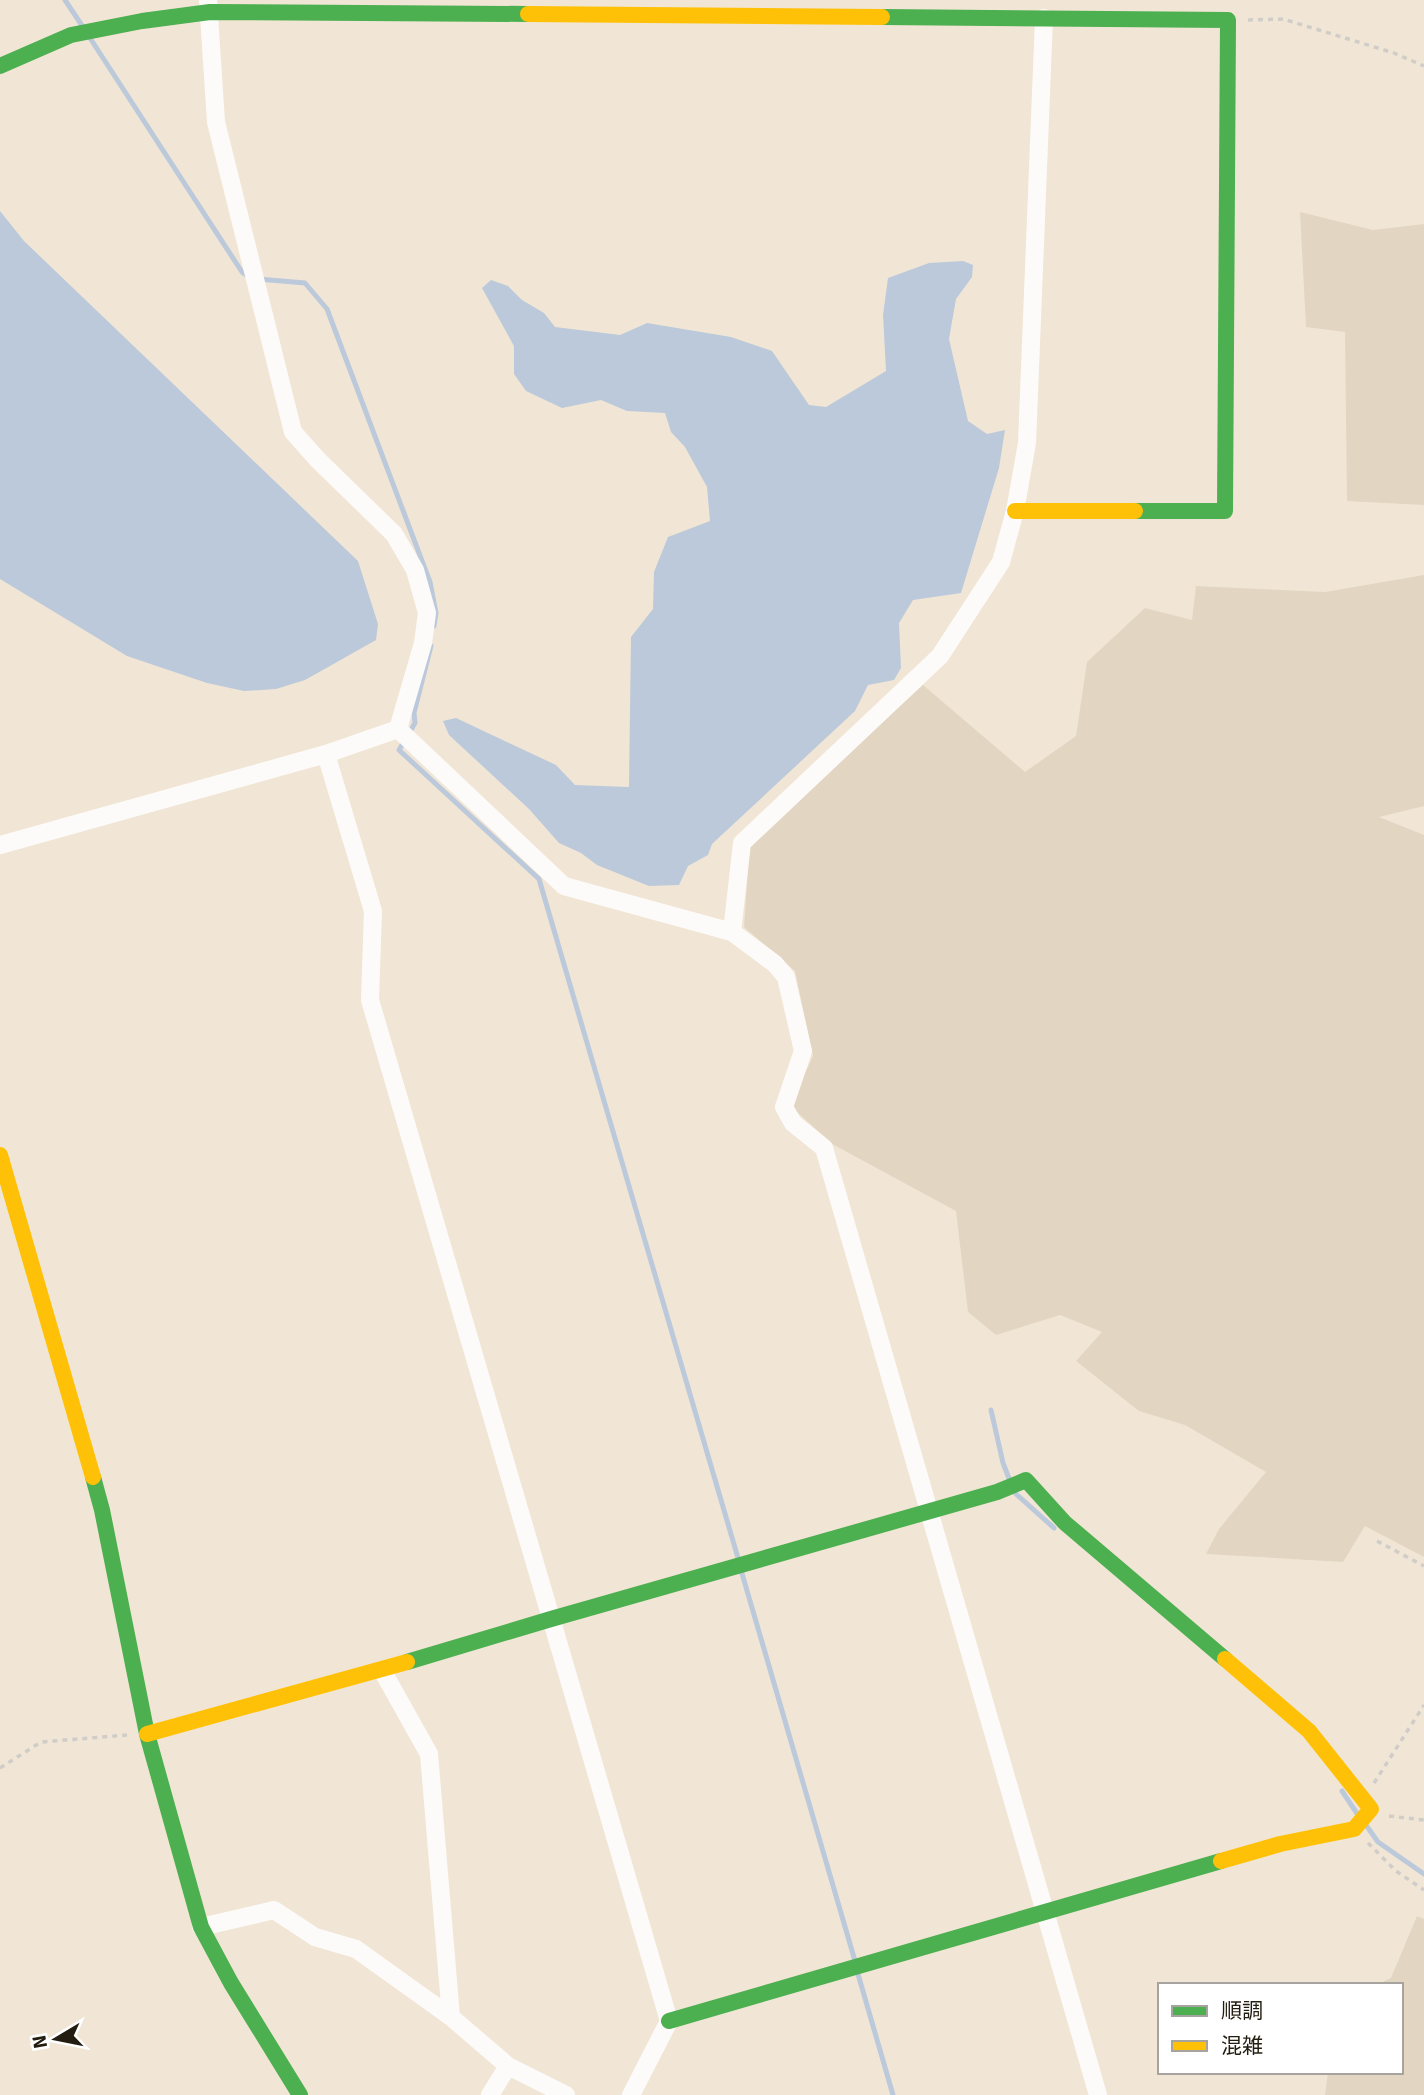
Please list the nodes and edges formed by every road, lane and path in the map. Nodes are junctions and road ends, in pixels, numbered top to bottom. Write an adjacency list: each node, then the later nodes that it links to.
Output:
1 (209, 6): 2 (street); 5 (street); 8 (street)
2 (608, 8): 3 (street)
3 (1044, 18): 4 (street); 7 (street)
4 (1228, 20): 6 (path); 7 (street)
5 (0, 66)
6 (1424, 66)
7 (1015, 511): 11 (street)
8 (398, 729): 9 (street); 11 (street)
9 (326, 754): 10 (street); 16 (street)
10 (0, 845)
11 (732, 932): 13 (street)
12 (0, 1155): 19 (street)
13 (929, 1512): 16 (street); 21 (street); 25 (street)
14 (1377, 1541): 15 (path)
15 (1424, 1566)
16 (551, 1619): 17 (street); 28 (street)
17 (382, 1670): 19 (street); 27 (street)
18 (1424, 1705): 21 (path)
19 (148, 1734): 20 (path); 26 (street)
20 (0, 1768)
21 (1367, 1804): 22 (path); 23 (street)
22 (1424, 1820)
23 (1354, 1829): 24 (path); 25 (street)
24 (1424, 1890)
25 (1045, 1911): 28 (street); 34 (street)
26 (201, 1927): 27 (street); 30 (street)
27 (452, 2017): 29 (street)
28 (668, 2021): 33 (street)
29 (508, 2066): 31 (street); 32 (street)
30 (300, 2095)
31 (490, 2095)
32 (566, 2095)
33 (631, 2095)
34 (1098, 2095)

